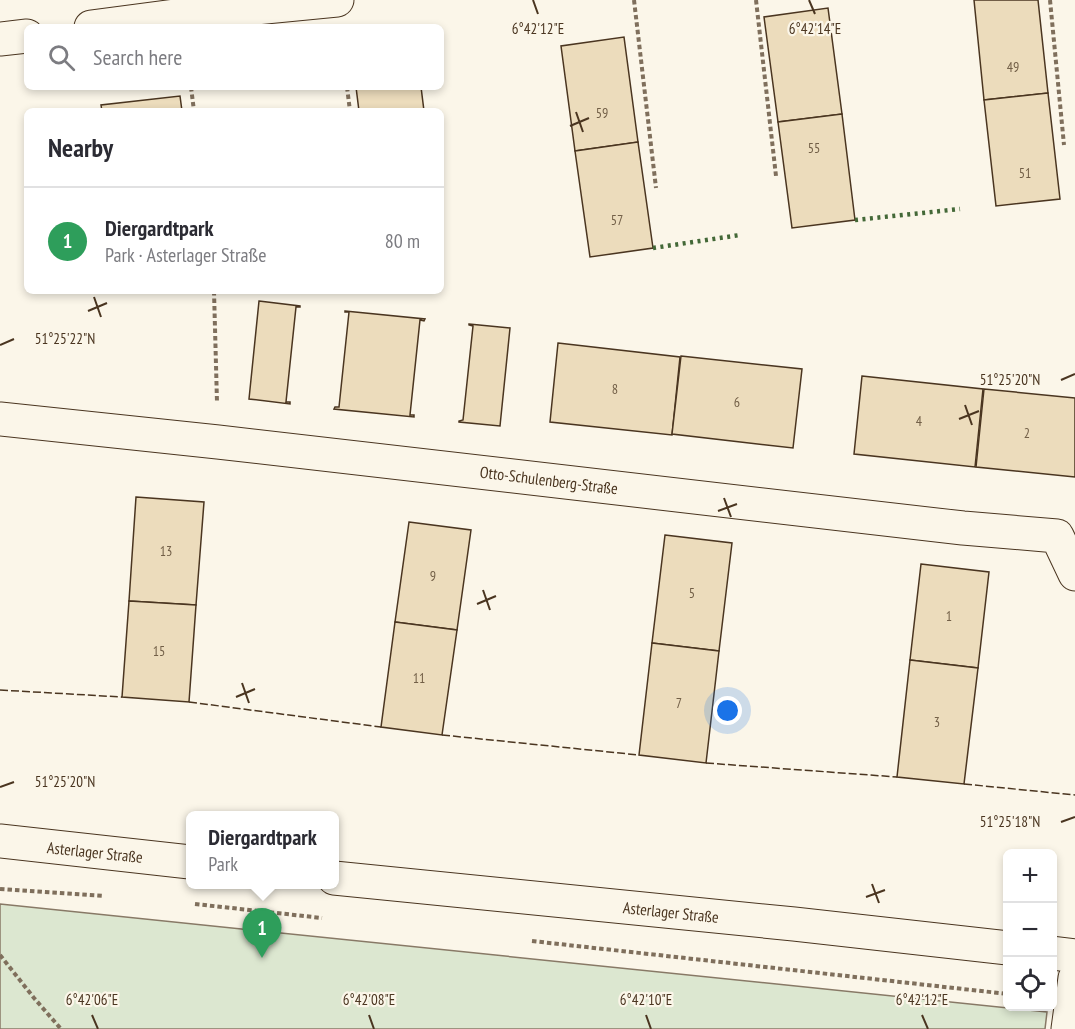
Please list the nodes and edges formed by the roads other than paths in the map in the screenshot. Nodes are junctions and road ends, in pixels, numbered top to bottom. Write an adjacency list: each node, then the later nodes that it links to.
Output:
1 (337, 0): 2 (street)
2 (114, 24)
3 (24, 36): 4 (street)
4 (0, 39)
5 (0, 419): 6 (street, Otto-Schulenberg-Straße)
6 (1075, 574)
7 (0, 841): 8 (street, Asterlager Straße)
8 (186, 862)
9 (339, 878): 10 (street, Asterlager Straße)
10 (1003, 947)
11 (1057, 954): 12 (street)
12 (1075, 956)
13 (1075, 978): 14 (street)
14 (1068, 1029)

